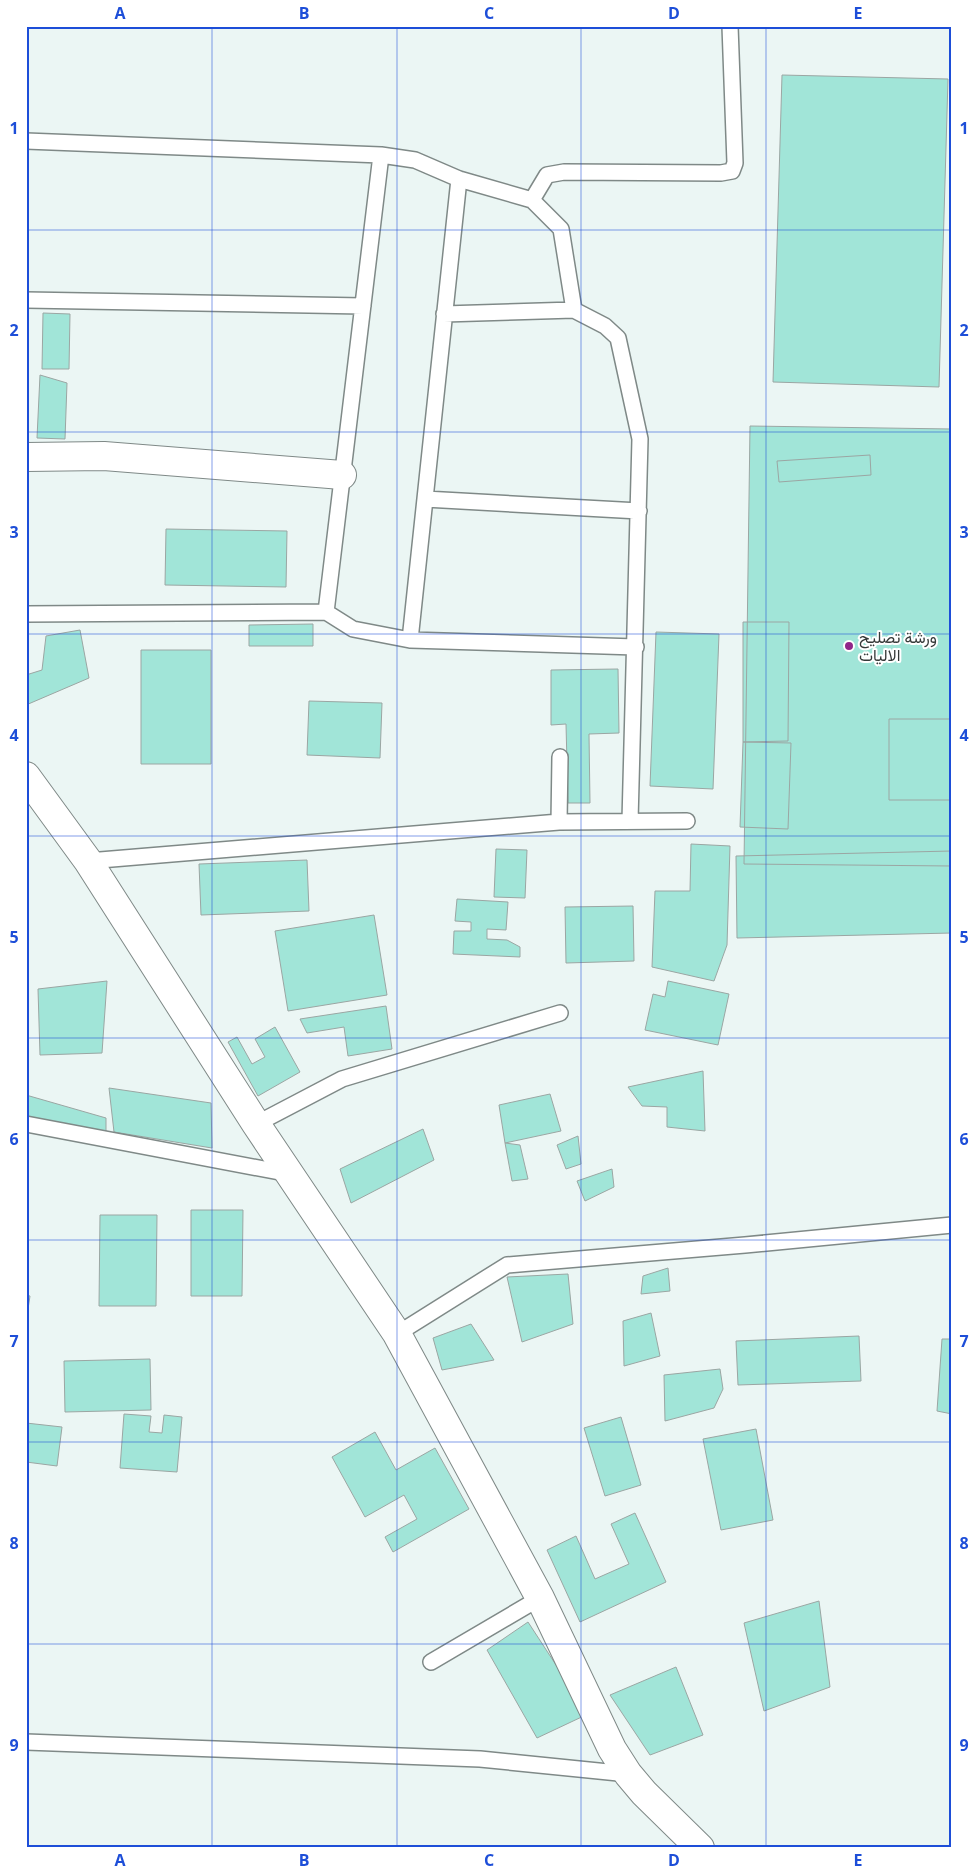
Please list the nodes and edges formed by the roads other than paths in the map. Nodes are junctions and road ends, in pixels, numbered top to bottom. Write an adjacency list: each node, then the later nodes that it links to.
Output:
1 (730, 26): 5 (lane)
2 (26, 140): 3 (lane)
3 (381, 155): 4 (lane); 7 (lane)
4 (459, 179): 5 (lane); 9 (lane)
5 (532, 200): 8 (lane)
6 (26, 300): 7 (lane)
7 (363, 306): 11 (lane)
8 (574, 310): 9 (lane); 13 (lane)
9 (444, 314): 12 (lane)
10 (26, 457): 11 (street)
11 (342, 475): 14 (lane)
12 (425, 499): 13 (lane); 16 (lane)
13 (639, 510): 17 (lane)
14 (326, 612): 15 (lane); 16 (lane)
15 (26, 614)
16 (410, 640): 17 (lane)
17 (636, 647): 20 (lane)
18 (560, 757): 21 (lane)
19 (26, 776): 23 (street)
20 (630, 821): 21 (lane); 22 (lane)
21 (558, 822): 23 (lane)
22 (687, 822)
23 (88, 861): 26 (street)
24 (560, 1014): 26 (lane)
25 (26, 1124): 27 (lane)
26 (256, 1124): 27 (street)
27 (291, 1174): 29 (street)
28 (952, 1225): 29 (lane)
29 (397, 1334): 30 (street)
30 (540, 1598): 31 (lane); 33 (street)
31 (431, 1662)
32 (26, 1742): 33 (lane)
33 (628, 1774): 34 (street)
34 (700, 1848)

